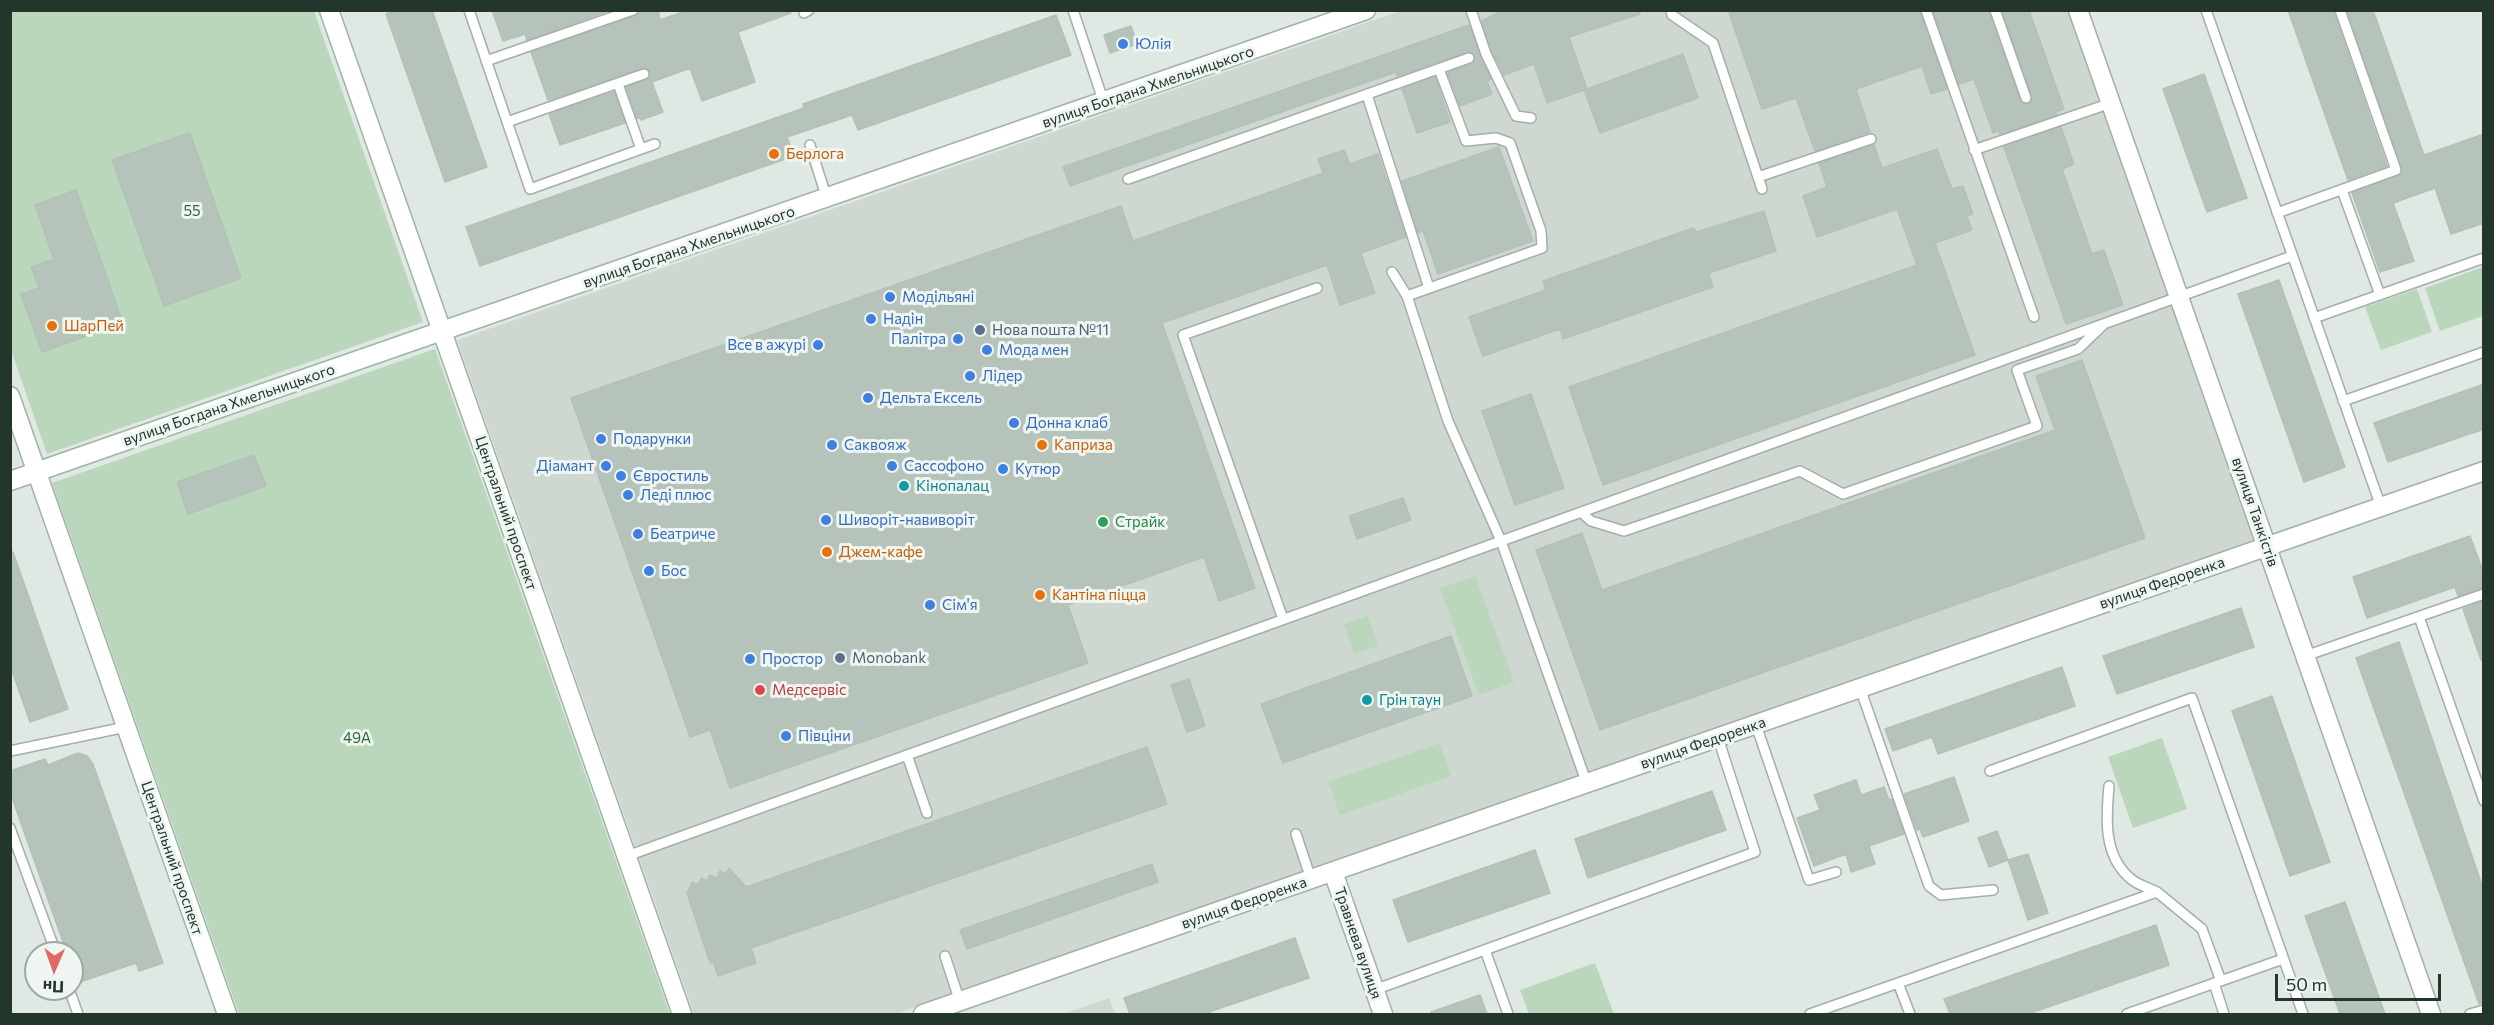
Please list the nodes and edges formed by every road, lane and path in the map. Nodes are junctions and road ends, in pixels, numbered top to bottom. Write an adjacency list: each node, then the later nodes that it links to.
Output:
1 (469, 10): 14 (lane)
2 (633, 10): 14 (lane)
3 (1073, 10): 20 (lane)
4 (1366, 10): 20 (street, вулиця Богдана Хмельницького)
5 (1471, 10): 22 (lane)
6 (1671, 10): 29 (lane)
7 (1926, 10): 28 (lane)
8 (1995, 10): 19 (lane)
9 (2078, 10): 21 (street, вулиця Танкістів)
10 (2206, 10): 34 (lane)
11 (2340, 10): 32 (lane)
12 (334, 12): 46 (street, Центральний проспект)
13 (1469, 58): 15 (lane)
14 (486, 61): 23 (lane)
15 (1439, 69): 18 (lane); 39 (lane)
16 (644, 74): 17 (lane)
17 (618, 84): 23 (lane); 27 (lane)
18 (1367, 94): 30 (lane); 39 (lane)
19 (2026, 98)
20 (1104, 103): 33 (street, вулиця Богдана Хмельницького)
21 (2111, 103): 28 (lane); 42 (street, вулиця Танкістів)
22 (1532, 118)
23 (507, 122): 27 (lane)
24 (1871, 139): 29 (lane)
25 (655, 144): 27 (lane)
26 (810, 145): 33 (lane)
27 (640, 149)
28 (1974, 150): 43 (lane)
29 (1758, 177): 31 (lane)
30 (1128, 179)
31 (1762, 189)
32 (2342, 190): 34 (lane); 40 (lane)
33 (827, 199): 46 (street, вулиця Богдана Хмельницького)
34 (2277, 213): 35 (lane)
35 (2292, 256): 42 (lane); 44 (lane)
36 (2484, 258): 40 (lane)
37 (1392, 272): 41 (lane)
38 (1317, 288): 59 (lane)
39 (1429, 288): 41 (lane)
40 (2379, 295): 44 (lane)
41 (1407, 296): 55 (lane)
42 (2179, 296): 45 (lane); 56 (street, вулиця Танкістів)
43 (2034, 317)
44 (2314, 318): 49 (lane)
45 (2105, 323): 54 (lane); 54 (lane)
46 (442, 332): 51 (street, вулиця Богдана Хмельницького); 74 (street, Центральний проспект)
47 (2484, 352): 49 (lane)
48 (10, 396): 51 (street, Центральний проспект)
49 (2343, 401): 53 (lane)
50 (2484, 471): 53 (street, вулиця Федоренка)
51 (37, 472): 52 (street, вулиця Богдана Хмельницького); 63 (street, Центральний проспект)
52 (10, 481)
53 (2381, 507): 56 (street, вулиця Федоренка)
54 (1581, 512): 55 (lane)
55 (1501, 541): 59 (lane); 68 (lane)
56 (2267, 547): 60 (street, вулиця Танкістів); 61 (street, вулиця Федоренка)
57 (2484, 594): 58 (lane)
58 (2419, 617): 60 (lane); 70 (lane)
59 (1283, 619): 66 (lane)
60 (2306, 656): 99 (street, вулиця Танкістів)
61 (1860, 688): 62 (street, вулиця Федоренка); 78 (lane)
62 (1756, 725): 64 (street, вулиця Федоренка); 76 (lane)
63 (126, 727): 65 (lane); 89 (street, Центральний проспект)
64 (1718, 738): 68 (street, вулиця Федоренка); 81 (lane)
65 (10, 751)
66 (907, 755): 71 (lane); 74 (lane)
67 (1990, 771): 83 (lane)
68 (1587, 784): 75 (street, вулиця Федоренка)
69 (2109, 786): 79 (lane)
70 (2484, 801)
71 (927, 813)
72 (10, 828): 80 (lane)
73 (1296, 834): 77 (lane)
74 (627, 856): 90 (street, Центральний проспект)
75 (1333, 872): 77 (street, вулиця Федоренка); 86 (street, Травнева вулиця)
76 (1836, 872)
77 (1311, 879): 87 (street, вулиця Федоренка)
78 (1993, 890)
79 (2157, 892): 84 (lane); 85 (lane)
80 (52, 941)
81 (1485, 950): 86 (lane); 93 (lane)
82 (945, 956): 87 (lane)
83 (2283, 959): 84 (lane); 98 (lane)
84 (2217, 982): 96 (lane); 97 (lane)
85 (1898, 983): 94 (lane); 95 (lane)
86 (1374, 990): 92 (street, Травнева вулиця)
87 (960, 1002): 91 (street, вулиця Федоренка)
88 (2484, 1010): 100 (lane)
89 (226, 1014)
90 (682, 1014)
91 (923, 1014)
92 (1383, 1014)
93 (1508, 1014)
94 (1810, 1014)
95 (1910, 1014)
96 (2127, 1014)
97 (2224, 1014)
98 (2302, 1014)
99 (2431, 1014)
100 (2470, 1014)

